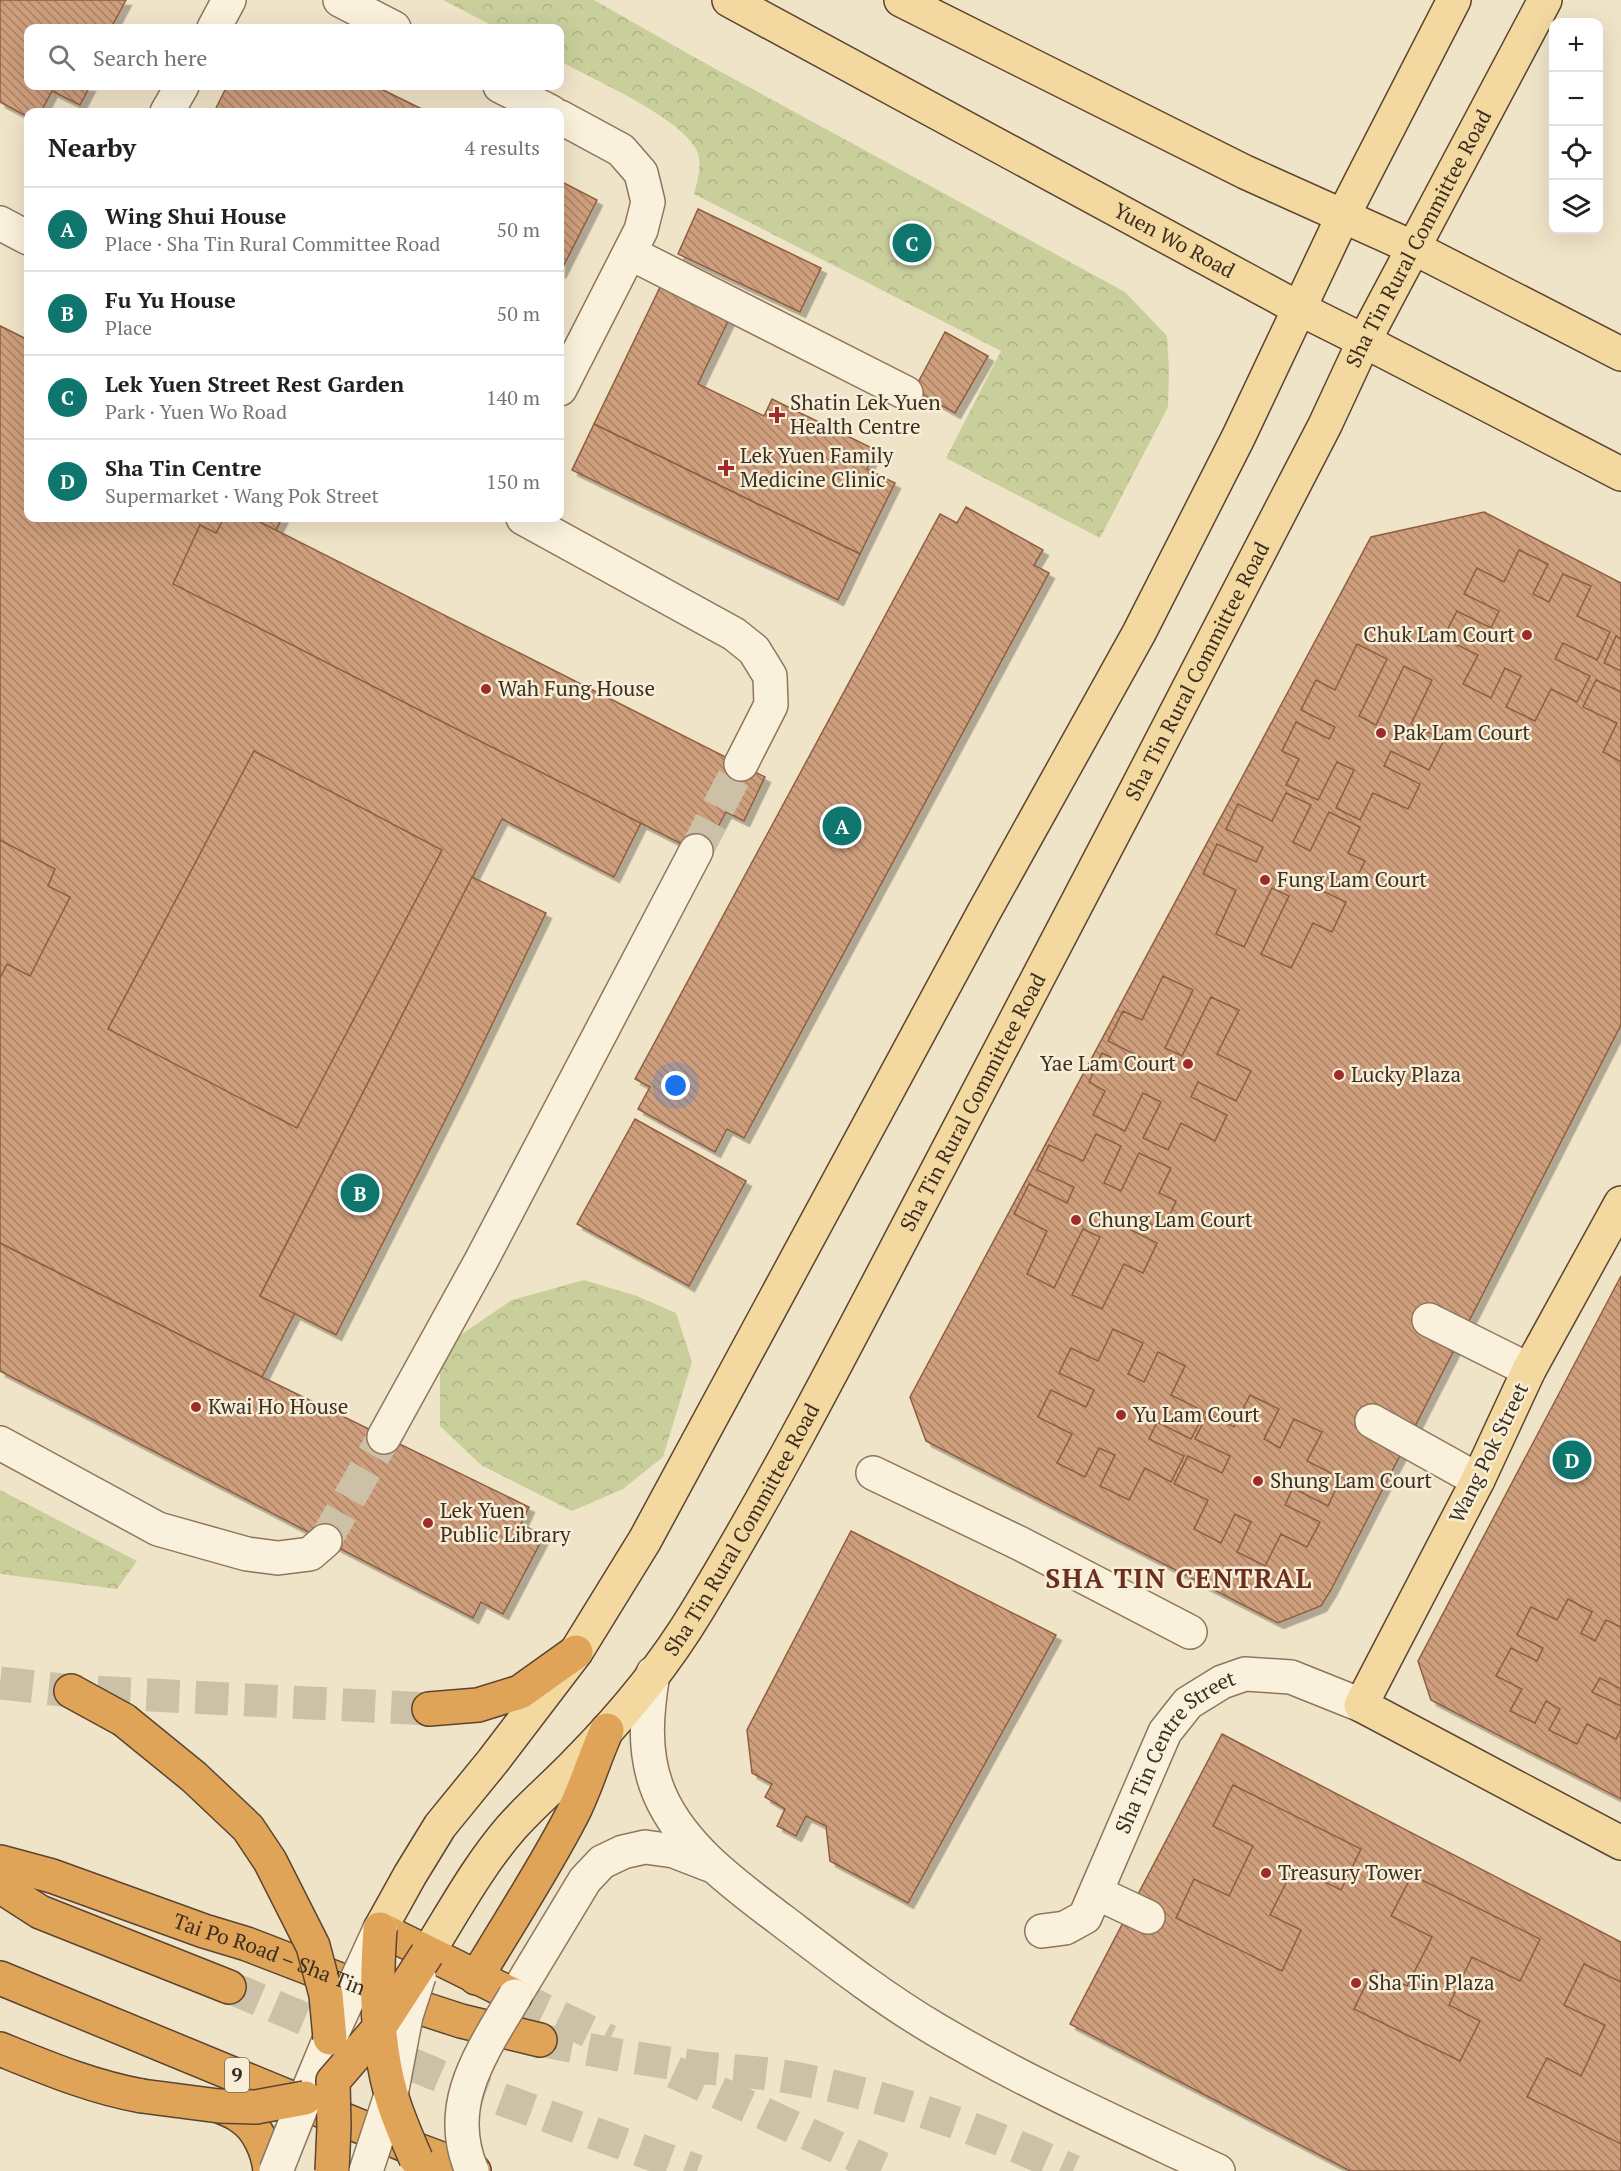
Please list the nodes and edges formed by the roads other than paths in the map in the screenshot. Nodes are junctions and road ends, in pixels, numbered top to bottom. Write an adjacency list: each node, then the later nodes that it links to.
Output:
1 (229, 0): 7 (street)
2 (340, 0): 8 (street)
3 (729, 0): 19 (main road, Yuen Wo Road)
4 (901, 0): 14 (main road)
5 (1454, 0): 14 (main road)
6 (1545, 0): 17 (main road, Sha Tin Rural Committee Road)
7 (215, 24)
8 (386, 24)
9 (180, 90): 11 (street)
10 (508, 90): 12 (street)
11 (169, 108)
12 (543, 108)
13 (564, 119): 18 (street)
14 (1343, 216): 17 (main road); 19 (main road)
15 (0, 223): 16 (street)
16 (24, 236)
17 (1414, 248): 20 (main road, Sha Tin Rural Committee Road); 21 (main road)
18 (630, 253): 22 (street); 23 (street)
19 (1300, 309): 20 (main road, Yuen Wo Road); 38 (main road)
20 (1364, 341): 24 (main road, Yuen Wo Road); 39 (main road, Sha Tin Rural Committee Road)
21 (1621, 354)
22 (564, 381)
23 (906, 393)
24 (1621, 474)
25 (530, 522): 26 (street)
26 (741, 764)
27 (696, 851): 32 (street)
28 (1621, 1203): 30 (main road, Wang Pok Street)
29 (1429, 1320): 30 (street)
30 (1529, 1370): 35 (main road, Wang Pok Street)
31 (1372, 1421): 35 (street)
32 (384, 1437)
33 (0, 1443): 36 (street)
34 (873, 1473): 37 (street)
35 (1478, 1480): 41 (main road, Wang Pok Street)
36 (325, 1541)
37 (1190, 1632)
38 (576, 1652): 42 (highway); 50 (main road)
39 (653, 1673): 43 (main road, Sha Tin Rural Committee Road); 46 (street)
40 (71, 1691): 58 (highway, bridge)
41 (1361, 1705): 44 (main road, Sha Tin Centre Street); 48 (street, Sha Tin Centre Street)
42 (429, 1709)
43 (607, 1730): 52 (main road, Sha Tin Rural Committee Road); 54 (highway)
44 (1621, 1843)
45 (0, 1862): 59 (highway, Tai Po Road – Sha Tin)
46 (717, 1868): 56 (street); 71 (street)
47 (0, 1886): 55 (highway, Tai Po Road – Sha Tin)
48 (1097, 1893): 49 (street); 51 (street, Sha Tin Centre Street)
49 (1148, 1917)
50 (380, 1929): 52 (highway); 57 (highway, bridge); 58 (street, bridge)
51 (1042, 1931)
52 (427, 1954): 54 (highway); 57 (highway, bridge); 62 (street, Sha Tin Rural Committee Road, bridge)
53 (0, 1978): 70 (highway, 9)
54 (476, 1978): 56 (highway)
55 (229, 1987)
56 (514, 1996): 70 (street, bridge)
57 (379, 2028): 61 (highway, bridge); 62 (highway, bridge)
58 (330, 2038): 61 (highway); 63 (street)
59 (540, 2040)
60 (0, 2049): 64 (highway, bridge)
61 (333, 2081): 63 (highway); 67 (highway, bridge)
62 (391, 2095): 68 (street, Sha Tin Rural Committee Road, bridge); 69 (highway, bridge)
63 (305, 2098): 64 (highway, bridge); 66 (street, bridge)
64 (219, 2106): 65 (highway)
65 (270, 2171)
66 (276, 2171)
67 (332, 2171)
68 (366, 2171)
69 (424, 2171)
70 (473, 2171)
71 (1218, 2171)

